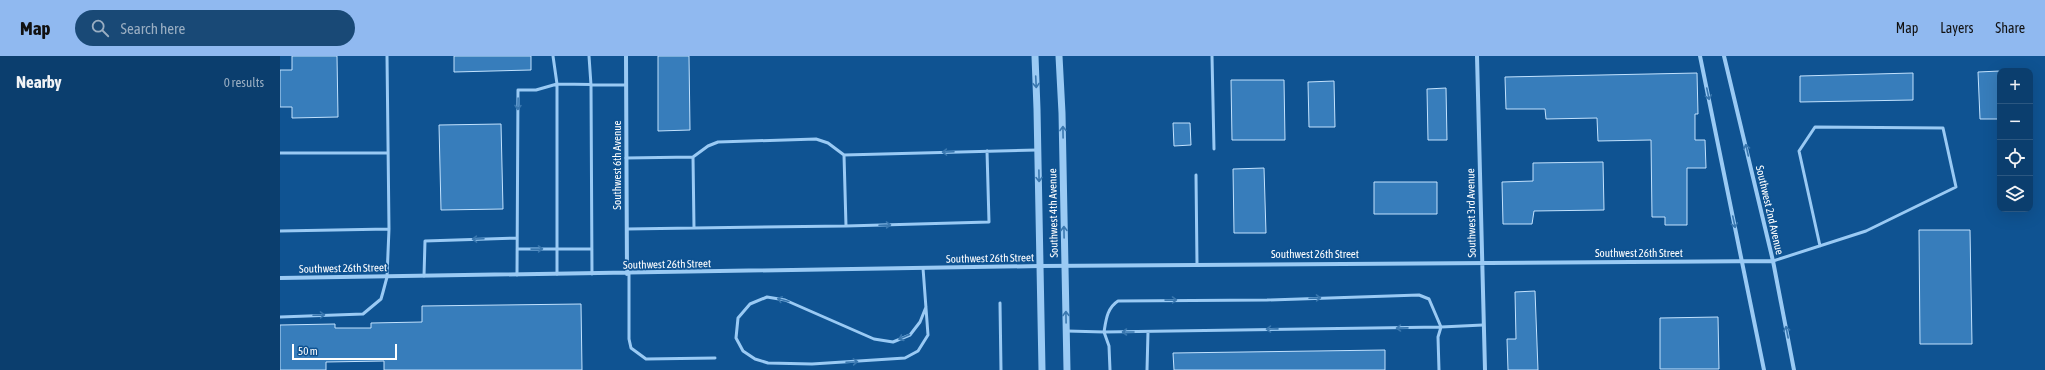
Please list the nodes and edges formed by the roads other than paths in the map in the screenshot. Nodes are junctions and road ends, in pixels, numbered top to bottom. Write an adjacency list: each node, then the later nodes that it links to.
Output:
1 (387, 56): 18 (lane)
2 (553, 56): 11 (lane)
3 (589, 56): 12 (lane)
4 (626, 56): 13 (street, Southwest 6th Avenue)
5 (1035, 56): 15 (street, Southwest 4th Avenue, one-way to 15)
6 (1059, 56): 37 (street, Southwest 4th Avenue, one-way to 6)
7 (1212, 56): 14 (lane)
8 (1477, 56): 34 (street, Southwest 3rd Avenue)
9 (1700, 56): 35 (street, one-way to 35)
10 (1724, 56): 33 (street, Southwest 2nd Avenue, one-way to 10)
11 (557, 84): 12 (lane); 28 (lane, one-way to 28); 31 (lane)
12 (591, 85): 13 (lane); 32 (lane)
13 (626, 85): 21 (street, Southwest 6th Avenue)
14 (1214, 149)
15 (1038, 150): 16 (lane); 38 (street, Southwest 4th Avenue, one-way to 38)
16 (987, 151): 19 (lane, one-way to 19); 23 (lane, one-way to 16)
17 (280, 153): 18 (lane)
18 (388, 153): 25 (lane)
19 (844, 155): 20 (lane); 23 (lane)
20 (693, 157): 21 (lane); 24 (lane)
21 (626, 158): 26 (street, Southwest 6th Avenue)
22 (1196, 174): 36 (lane)
23 (846, 226): 24 (lane)
24 (694, 228): 26 (lane)
25 (389, 229): 27 (lane); 45 (lane)
26 (627, 229): 42 (street, Southwest 6th Avenue)
27 (280, 232)
28 (517, 238): 30 (lane); 44 (lane, one-way to 44)
29 (1820, 246): 29 (lane); 33 (lane)
30 (517, 249): 31 (lane, one-way to 31); 43 (lane)
31 (557, 249): 32 (lane); 40 (lane)
32 (592, 249): 41 (lane)
33 (1773, 261): 35 (street, Southwest 26th Street); 64 (street, Southwest 2nd Avenue, one-way to 33)
34 (1482, 262): 35 (street, Southwest 26th Street); 36 (street, Southwest 26th Street); 50 (street, Southwest 3rd Avenue)
35 (1743, 262): 63 (street)
36 (1197, 264): 37 (street, Southwest 26th Street)
37 (1065, 265): 38 (street, Southwest 26th Street); 52 (street, Southwest 4th Avenue, one-way to 37)
38 (1040, 266): 39 (street, Southwest 26th Street); 57 (street, Southwest 4th Avenue)
39 (923, 268): 42 (street, Southwest 26th Street); 48 (lane)
40 (557, 274): 41 (street, Southwest 26th Street); 43 (street, Southwest 26th Street)
41 (592, 274): 42 (street, Southwest 26th Street)
42 (628, 274): 55 (lane)
43 (518, 275): 44 (street, Southwest 26th Street)
44 (424, 276): 45 (street, Southwest 26th Street)
45 (387, 277): 46 (street, Southwest 26th Street); 49 (lane, one-way to 45)
46 (280, 278)
47 (1000, 303): 56 (lane)
48 (926, 307): 48 (lane, one-way to 48)
49 (280, 317)
50 (1483, 325): 51 (lane); 62 (street, Southwest 3rd Avenue)
51 (1441, 327): 53 (lane, one-way to 51); 54 (lane, one-way to 54); 61 (lane)
52 (1066, 331): 53 (lane); 58 (street, Southwest 4th Avenue)
53 (1104, 332): 54 (lane, one-way to 53); 59 (lane)
54 (1148, 332): 60 (lane)
55 (715, 358)
56 (1001, 370)
57 (1042, 370)
58 (1066, 370)
59 (1110, 370)
60 (1147, 370)
61 (1439, 370)
62 (1485, 370)
63 (1764, 370)
64 (1794, 370)

